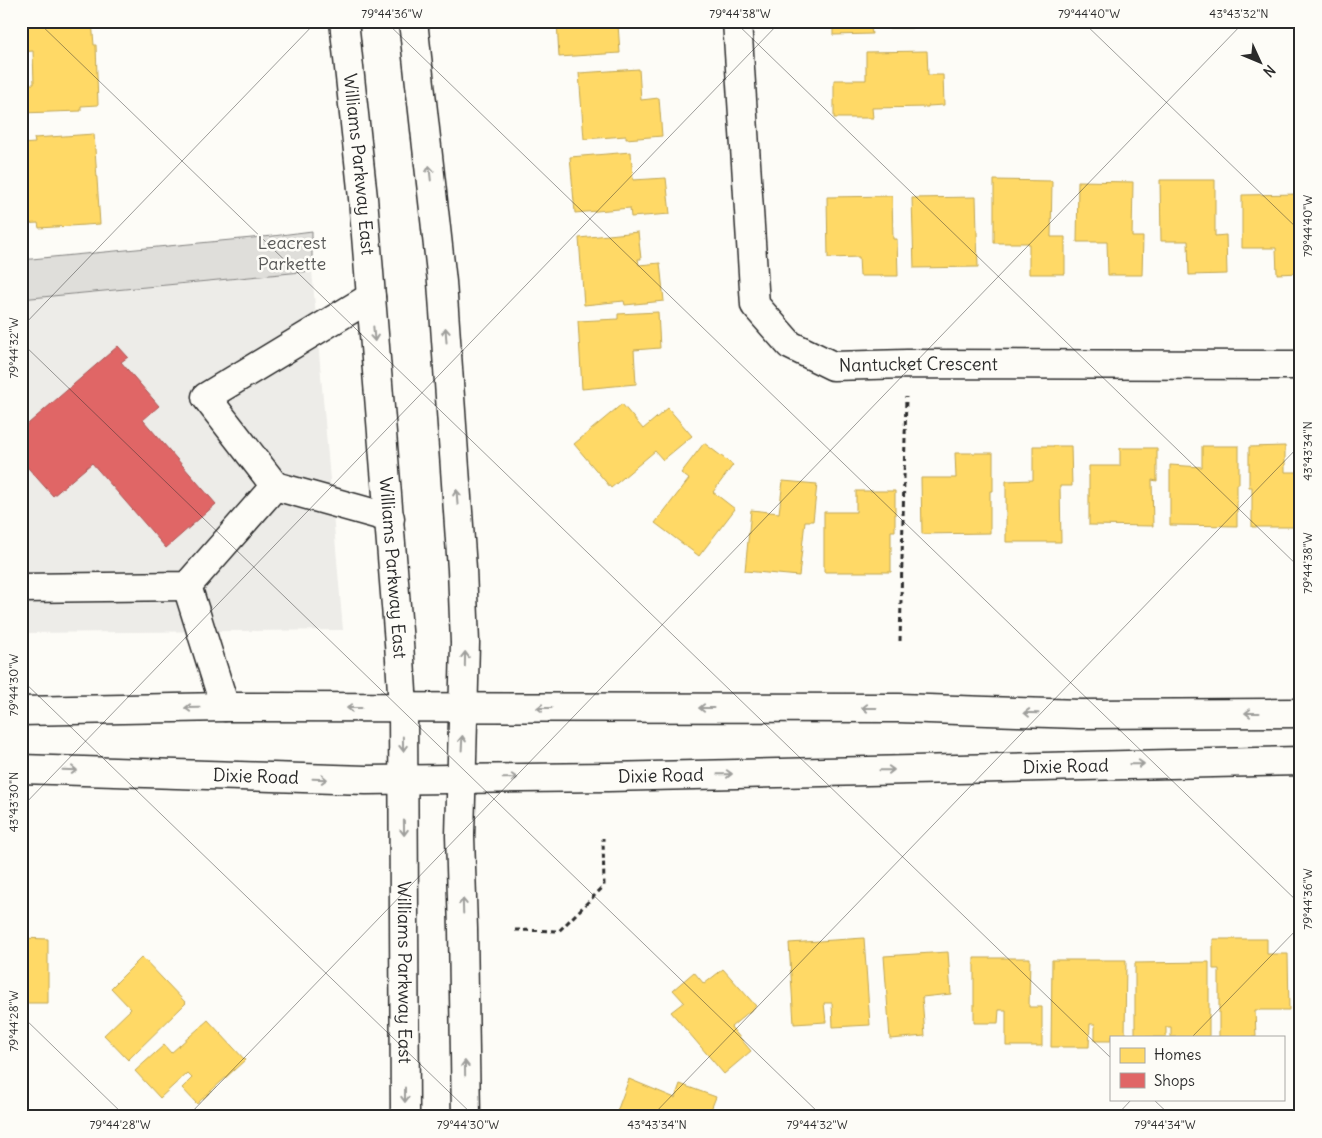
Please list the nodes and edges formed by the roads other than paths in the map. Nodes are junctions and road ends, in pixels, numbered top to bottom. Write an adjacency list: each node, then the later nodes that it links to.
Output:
1 (344, 21): 4 (main road, Williams Parkway East)
2 (413, 21): 12 (main road, one-way to 2)
3 (737, 21): 5 (main road, Nantucket Crescent)
4 (371, 297): 6 (main road); 7 (main road, Williams Parkway East, one-way to 7)
5 (1301, 364)
6 (276, 486): 7 (main road); 8 (main road)
7 (390, 518): 11 (main road, Williams Parkway East)
8 (187, 586): 9 (main road); 10 (main road)
9 (21, 588)
10 (225, 707): 11 (main road, one-way to 10); 13 (main road, one-way to 13)
11 (403, 708): 12 (main road); 18 (main road, Williams Parkway East, one-way to 18)
12 (464, 708): 14 (main road, one-way to 12); 17 (main road, one-way to 12)
13 (21, 711)
14 (1301, 713)
15 (1301, 760): 17 (main road, Dixie Road, one-way to 15)
16 (21, 769): 18 (main road, Dixie Road, one-way to 18)
17 (461, 778): 18 (main road, Dixie Road); 20 (main road, one-way to 17)
18 (404, 779): 19 (main road, Williams Parkway East, one-way to 19)
19 (405, 1117)
20 (466, 1117)

